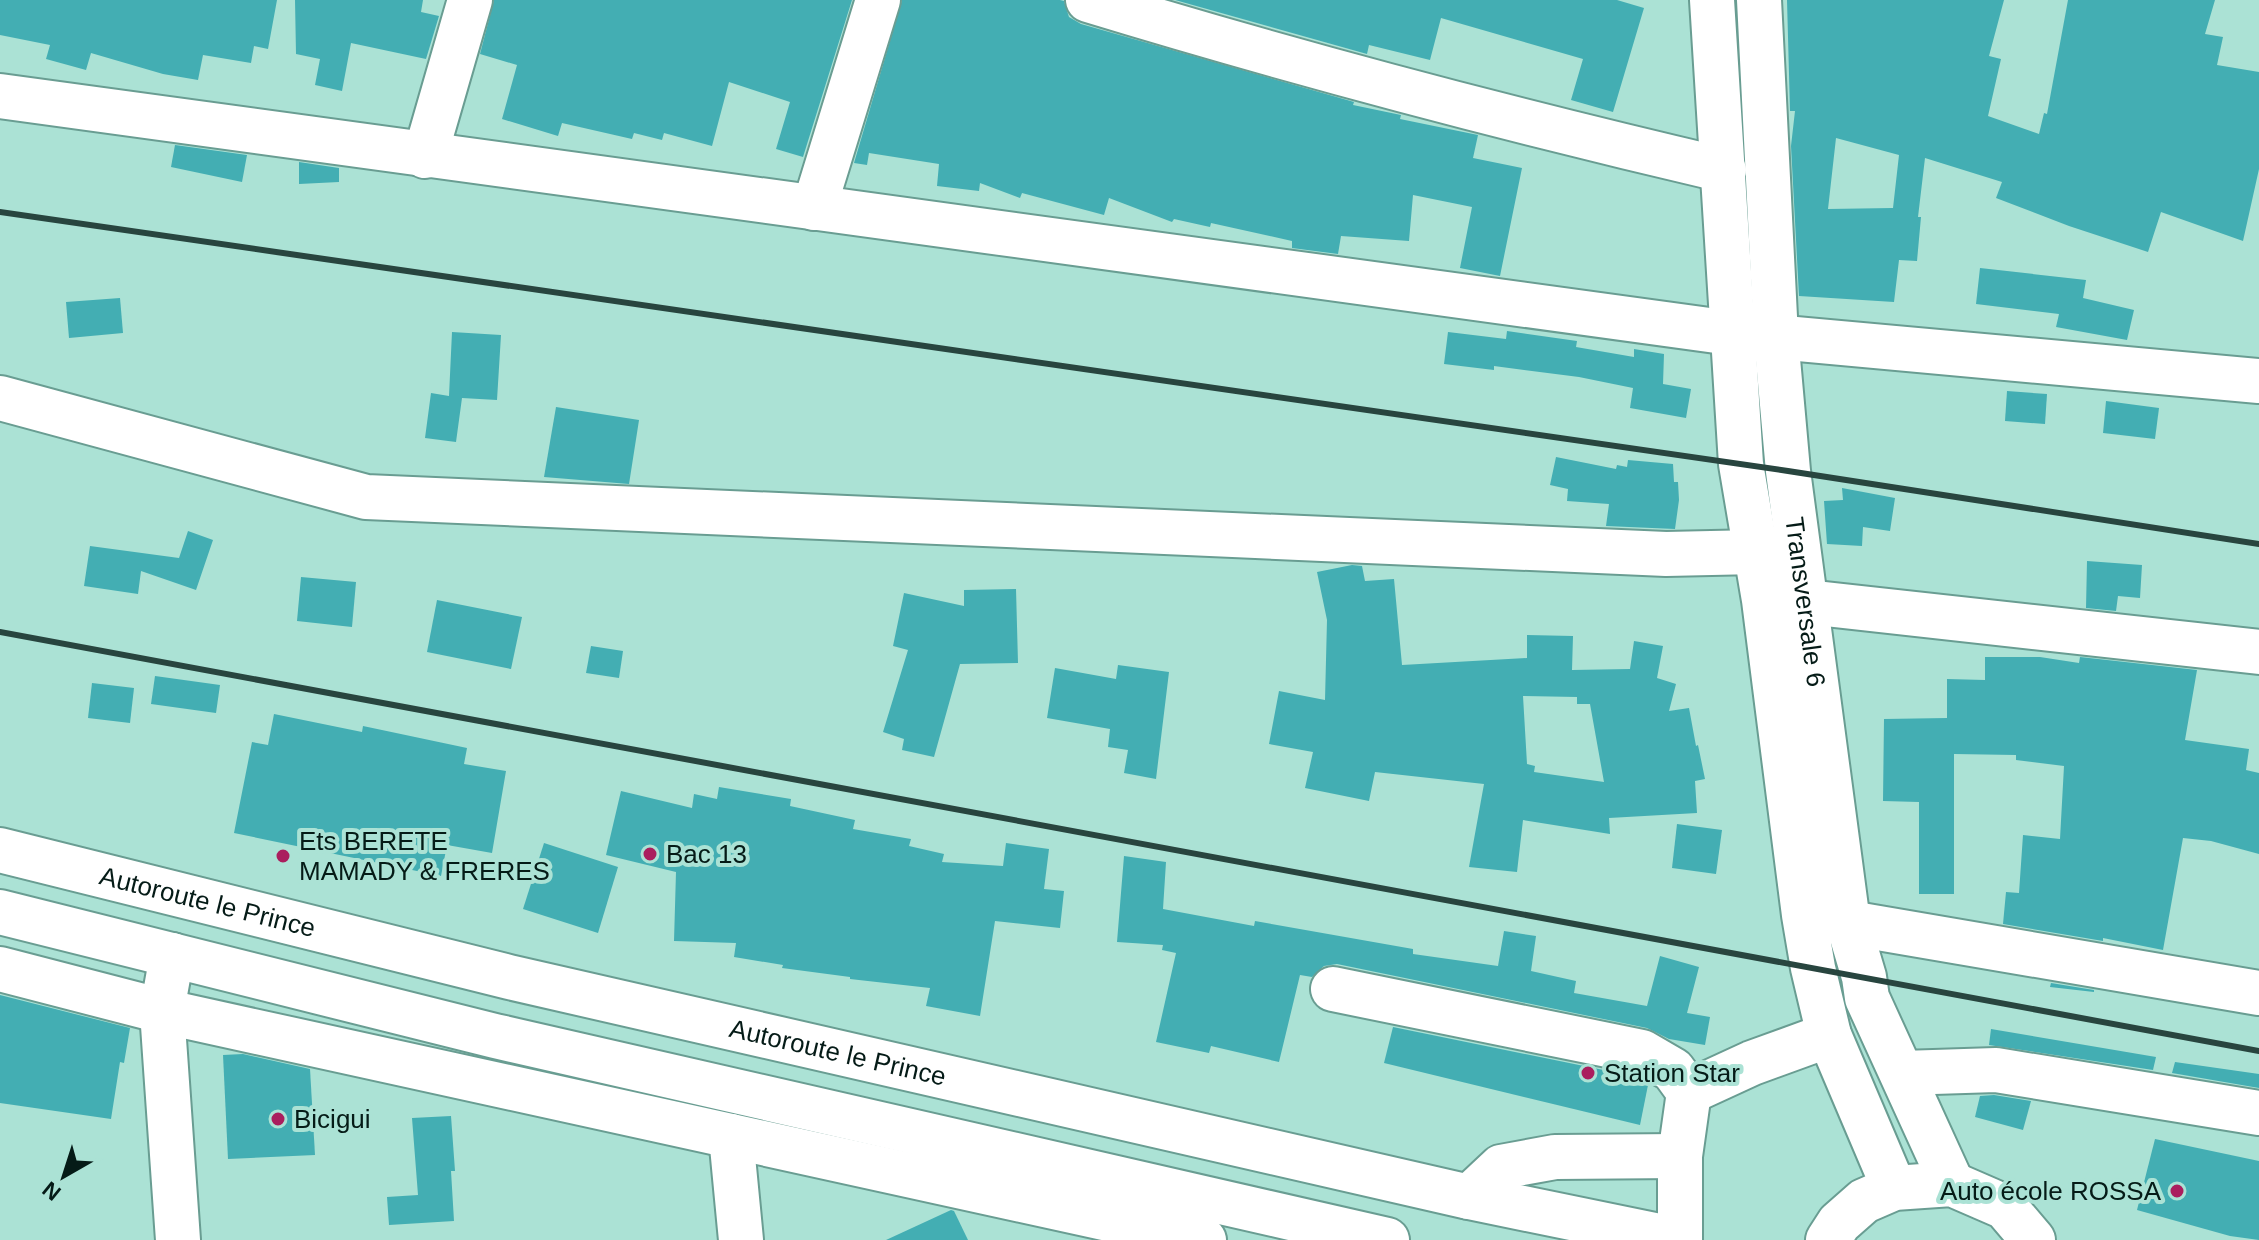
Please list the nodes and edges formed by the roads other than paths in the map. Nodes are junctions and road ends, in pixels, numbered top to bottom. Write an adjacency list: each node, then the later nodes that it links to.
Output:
1 (470, 0): 7 (street)
2 (878, 0): 9 (street)
3 (1088, 0): 8 (street)
4 (1712, 0): 8 (street, Transversale 6)
5 (1759, 0): 11 (street, Transversale 6)
6 (0, 96): 7 (street)
7 (425, 156): 9 (street)
8 (1724, 170): 10 (street, Transversale 6)
9 (814, 208): 10 (street)
10 (1731, 333): 11 (street); 14 (street, Transversale 6)
11 (1776, 337): 12 (street); 16 (street, Transversale 6)
12 (2259, 381)
13 (0, 398): 14 (street)
14 (1757, 552): 15 (street, Transversale 6)
15 (1764, 600): 16 (street); 20 (street, Transversale 6)
16 (1807, 602): 17 (street); 21 (street, Transversale 6)
17 (2259, 652)
18 (0, 850): 35 (street, Autoroute le Prince)
19 (0, 912): 22 (street)
20 (1804, 915): 21 (street); 27 (street, Transversale 6)
21 (1848, 923): 25 (street); 28 (street, Transversale 6)
22 (172, 955): 26 (street); 40 (street)
23 (0, 969): 26 (street)
24 (1333, 989): 29 (street)
25 (2259, 993)
26 (162, 1011): 31 (street); 37 (street)
27 (1829, 1035): 29 (street); 34 (street, Transversale 6)
28 (1902, 1073): 30 (street); 33 (street, Transversale 6)
29 (1689, 1092): 32 (street)
30 (2259, 1113)
31 (731, 1136): 38 (street); 39 (street)
32 (1680, 1156): 35 (street); 41 (street)
33 (1952, 1184): 34 (street); 42 (street)
34 (1894, 1188): 36 (street)
35 (1469, 1197): 41 (street, Autoroute le Prince)
36 (1823, 1234)
37 (178, 1240)
38 (741, 1240)
39 (1204, 1240)
40 (1387, 1240)
41 (1679, 1240)
42 (2033, 1240)

